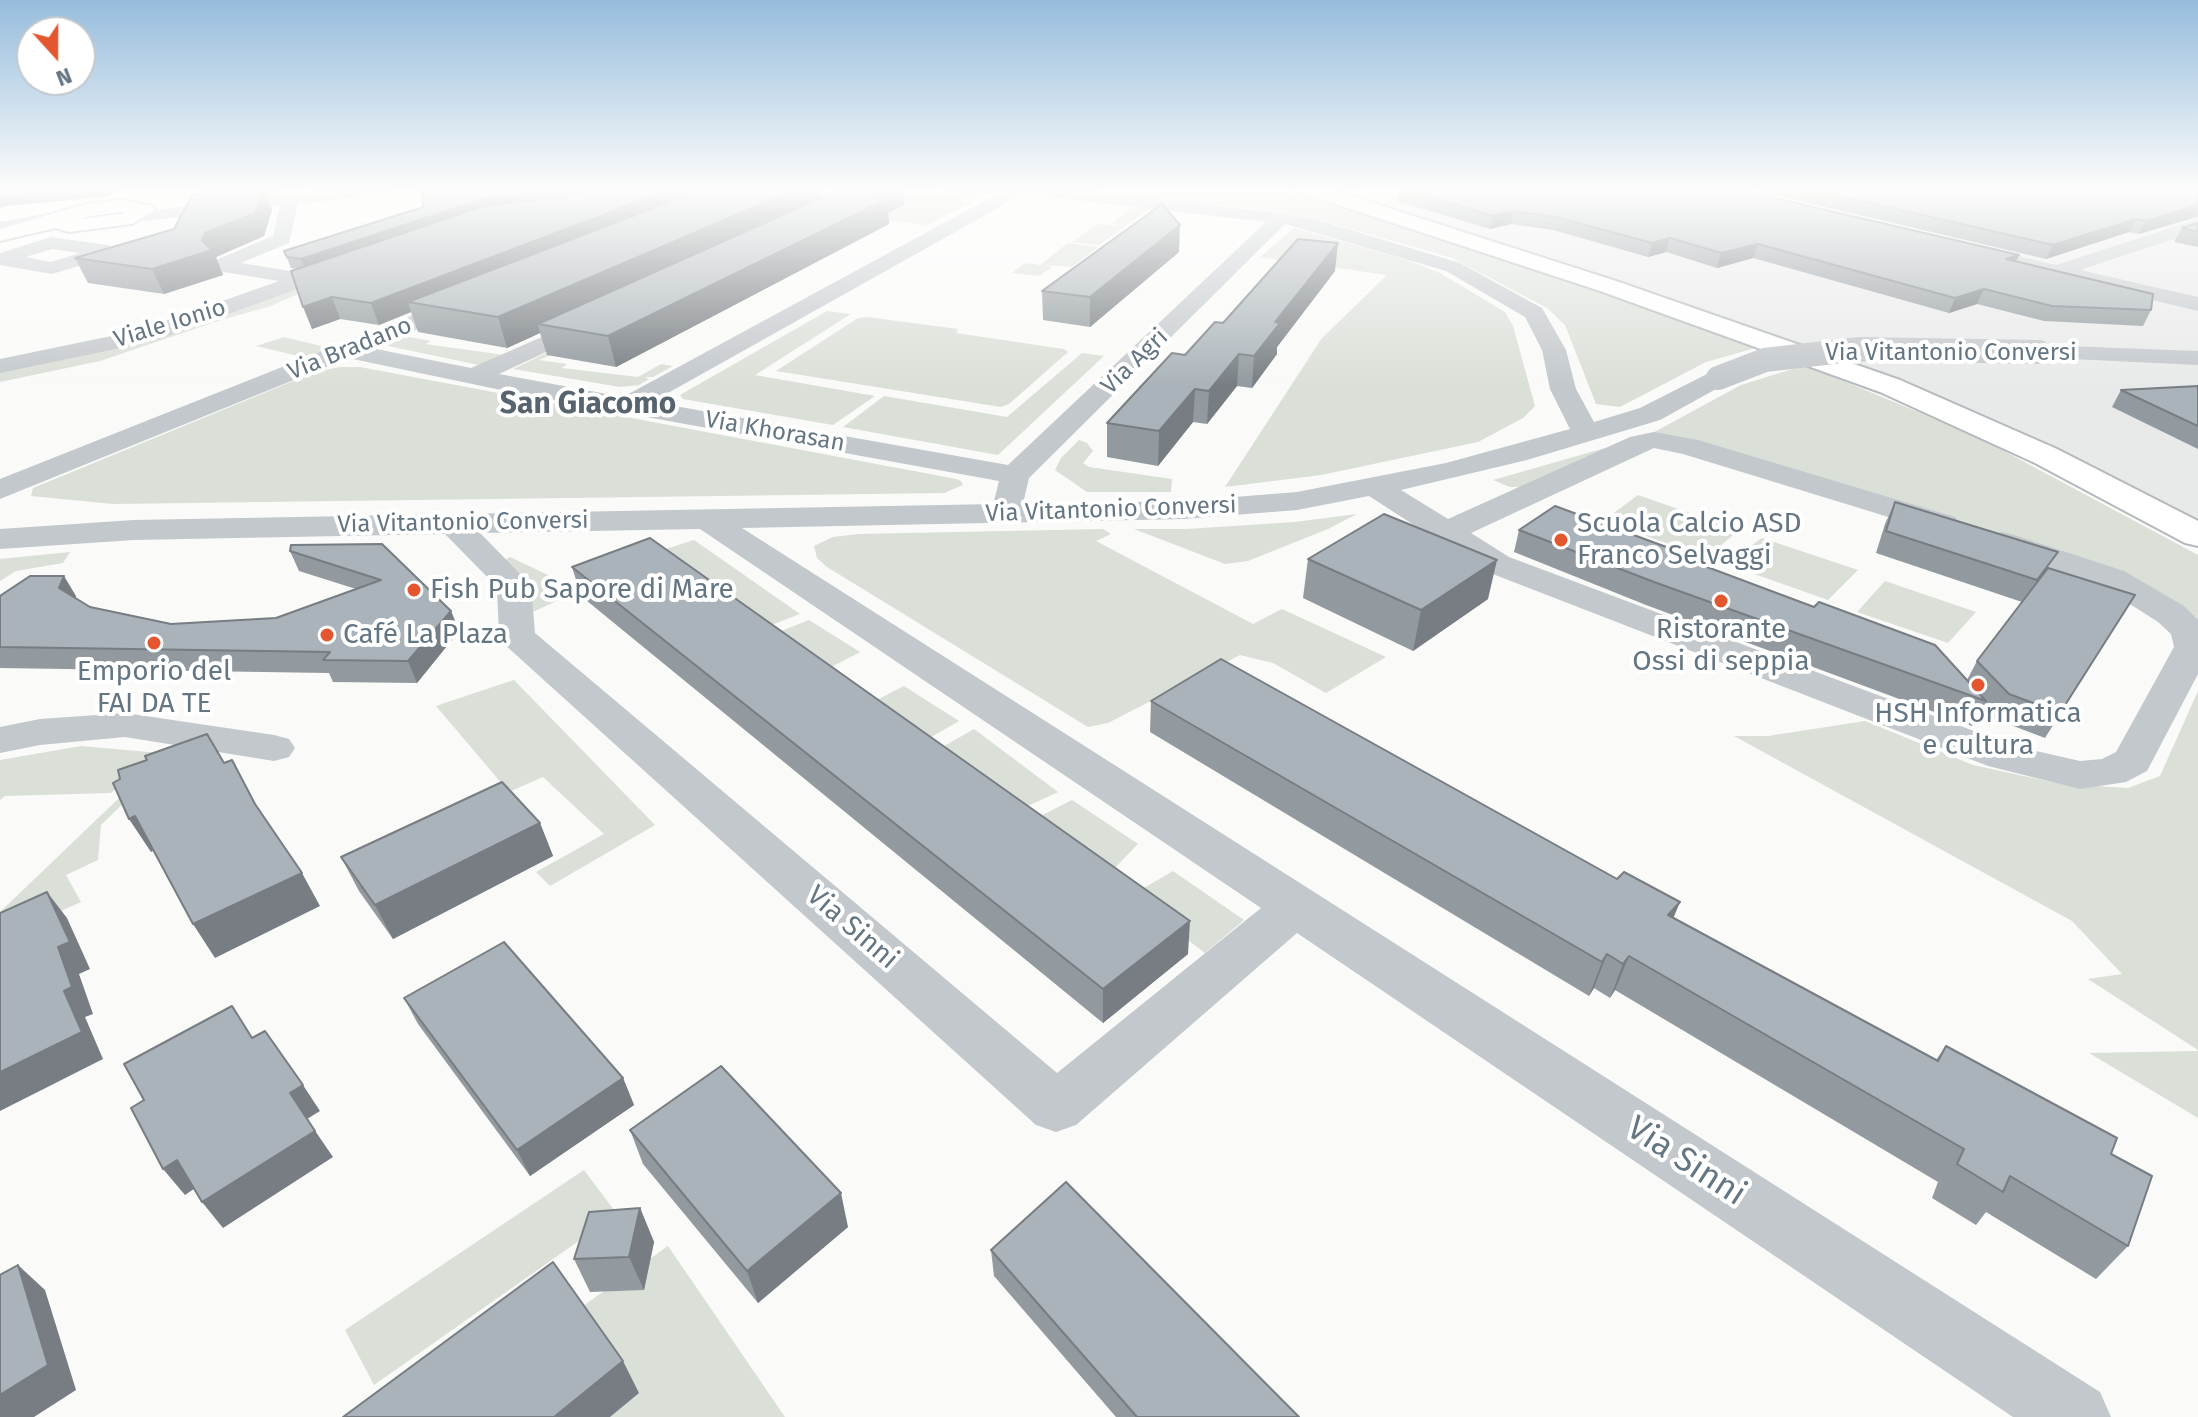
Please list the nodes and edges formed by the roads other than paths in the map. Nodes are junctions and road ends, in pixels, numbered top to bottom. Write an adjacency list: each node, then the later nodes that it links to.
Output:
1 (246, 254): 10 (street)
2 (900, 254): 18 (street)
3 (1244, 254): 20 (street, Via Agri)
4 (1411, 254): 19 (street)
5 (1508, 254): 27 (main road)
6 (1985, 254): 9 (street)
7 (2109, 254): 9 (street)
8 (364, 259): 10 (street, Viale Ionio)
9 (2057, 271): 12 (street)
10 (306, 279): 16 (street, Viale Ionio)
11 (479, 296): 14 (street, Via Bradano)
12 (2198, 304)
13 (616, 310): 17 (street)
14 (346, 350): 17 (street, Via Khorasan); 22 (street, Via Bradano)
15 (2198, 358): 19 (street, Via Vitantonio Conversi, bridge)
16 (0, 366)
17 (474, 376): 18 (street, Via Khorasan)
18 (627, 405): 20 (street, Via Khorasan)
19 (1586, 433): 21 (street, Via Vitantonio Conversi)
20 (1015, 475): 23 (street)
21 (1375, 487): 23 (street, Via Vitantonio Conversi); 26 (street)
22 (0, 490)
23 (1006, 514): 24 (street, Via Vitantonio Conversi)
24 (705, 518): 25 (street, Via Vitantonio Conversi); 31 (street, Via Sinni)
25 (452, 523): 28 (street, Via Vitantonio Conversi); 31 (street, Via Sinni)
26 (1445, 533): 26 (street)
27 (2198, 535)
28 (3, 536)
29 (0, 740): 30 (street)
30 (274, 748)
31 (1297, 906): 32 (street, Via Sinni)
32 (2075, 1417)

